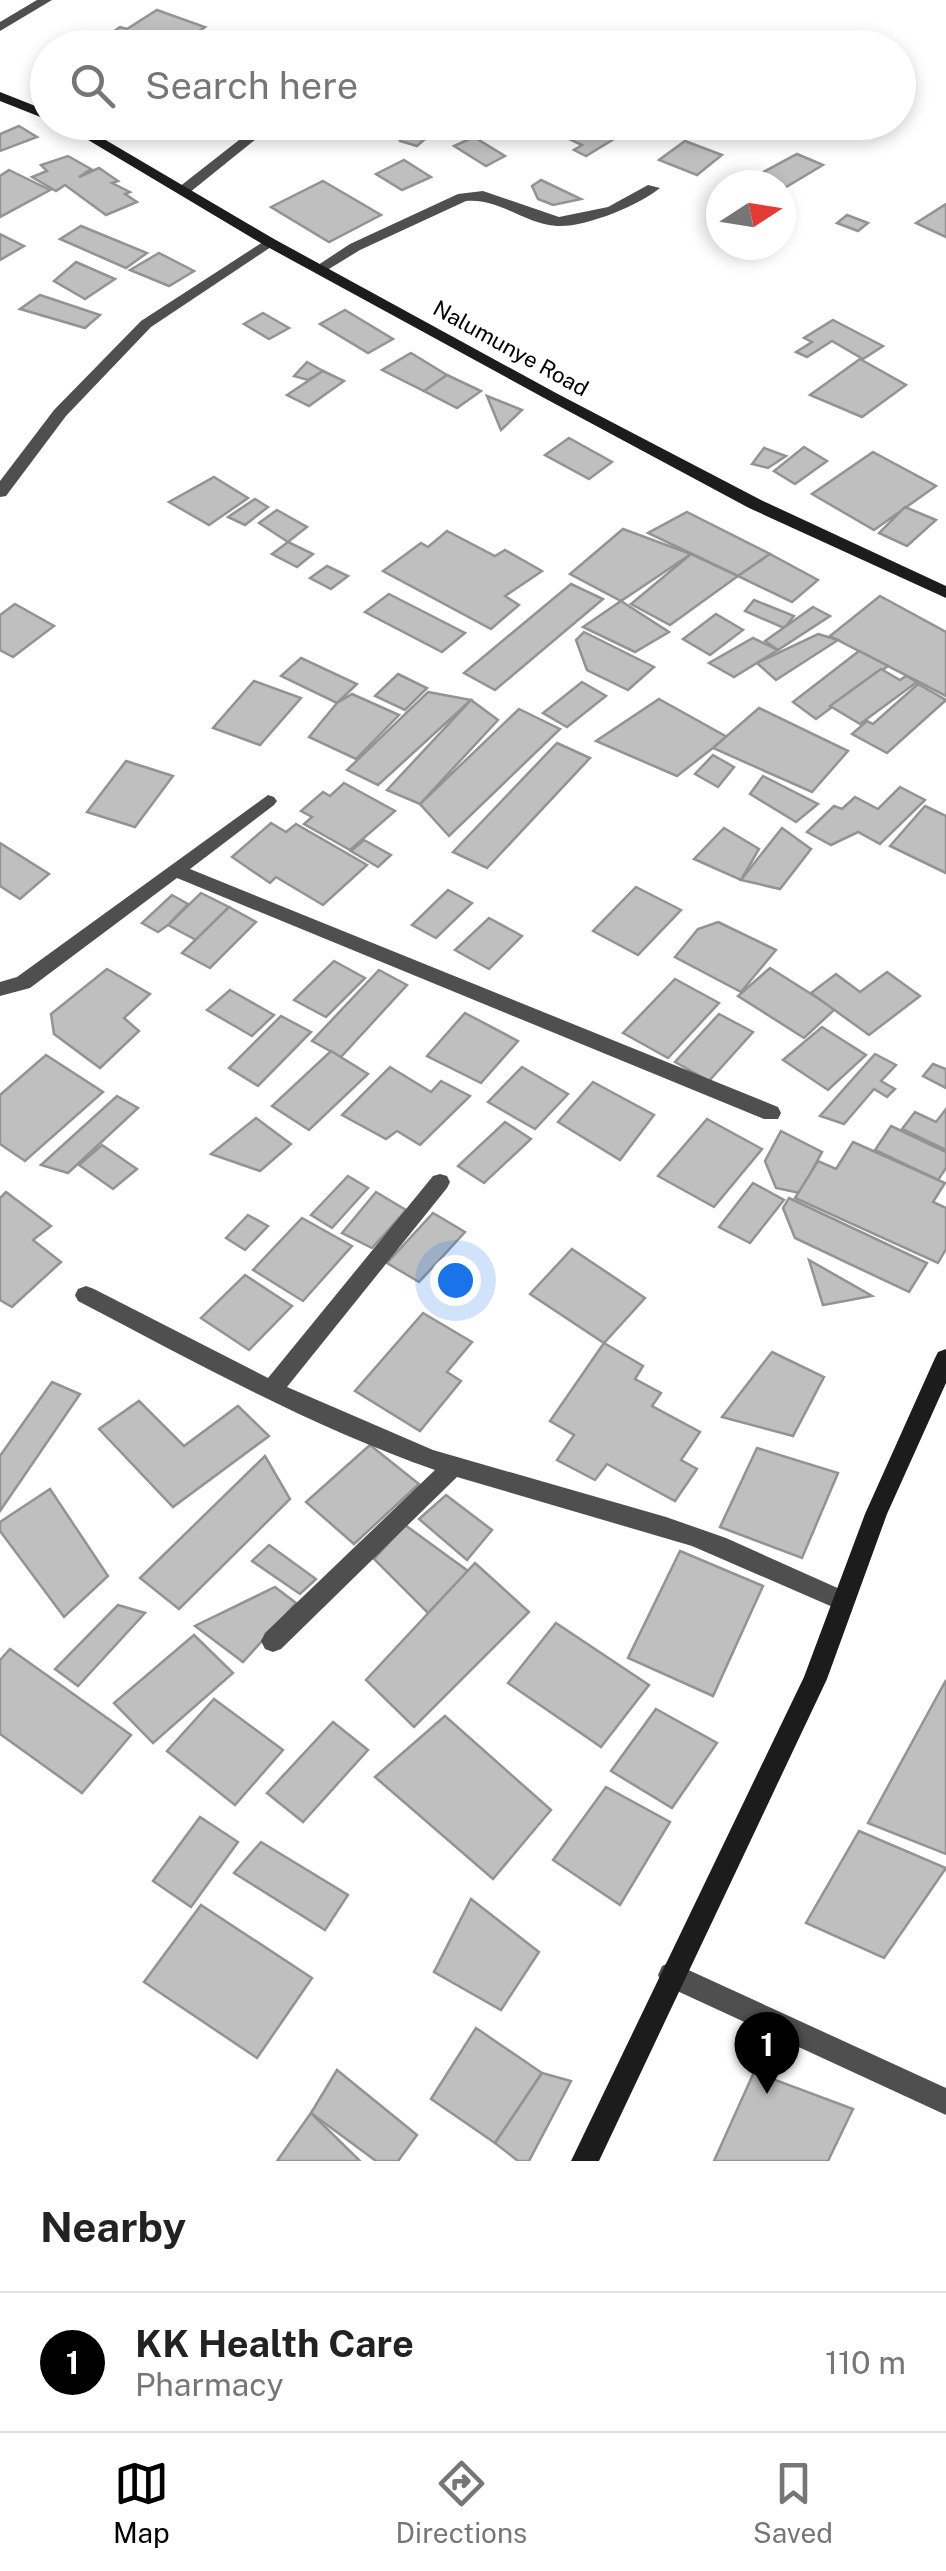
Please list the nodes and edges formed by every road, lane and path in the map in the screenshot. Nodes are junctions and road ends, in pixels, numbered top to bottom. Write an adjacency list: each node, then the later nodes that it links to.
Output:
1 (46, 0): 2 (street)
2 (0, 27)
3 (0, 96): 4 (street)
4 (30, 108)
5 (96, 140): 8 (street, Nalumunye Road)
6 (249, 140): 8 (street)
7 (653, 188): 10 (street)
8 (184, 190): 9 (street, Nalumunye Road)
9 (270, 242): 10 (street, Nalumunye Road); 11 (street)
10 (319, 270): 12 (street, Nalumunye Road)
11 (0, 492)
12 (946, 593)
13 (268, 801): 14 (street)
14 (176, 870): 15 (street); 16 (street)
15 (0, 989)
16 (771, 1113)
17 (440, 1182): 20 (street)
18 (86, 1295): 20 (street)
19 (946, 1358): 22 (street)
20 (271, 1390): 21 (street)
21 (454, 1466): 22 (street); 23 (street)
22 (843, 1601): 24 (street)
23 (273, 1641)
24 (671, 1975): 25 (street); 26 (street)
25 (946, 2102)
26 (585, 2161)

